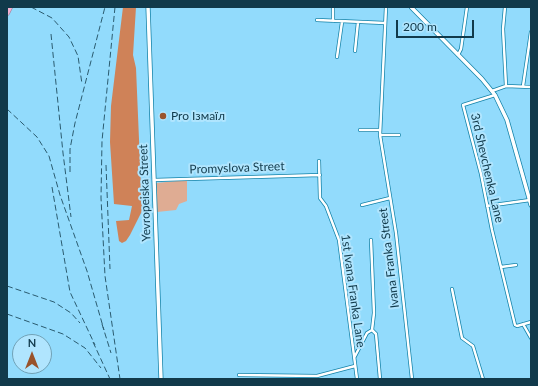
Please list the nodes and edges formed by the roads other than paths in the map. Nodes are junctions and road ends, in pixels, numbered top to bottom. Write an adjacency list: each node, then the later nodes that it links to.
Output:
1 (10, 7): 8 (highway)
2 (148, 7): 29 (main road, Yevropeiska Street)
3 (333, 7): 10 (street)
4 (386, 7): 13 (street, Ivana Franka Street)
5 (411, 7): 16 (main road)
6 (467, 7): 16 (street)
7 (505, 7): 18 (street)
8 (7, 13)
9 (317, 20): 10 (street)
10 (333, 21): 11 (street)
11 (342, 22): 12 (street); 17 (street)
12 (358, 22): 13 (street); 15 (street)
13 (385, 24): 24 (street, Ivana Franka Street)
14 (531, 32): 19 (street)
15 (355, 52)
16 (458, 55): 21 (main road)
17 (337, 57)
18 (506, 86): 19 (street); 21 (street)
19 (523, 86): 20 (street)
20 (531, 87)
21 (492, 91): 22 (main road)
22 (495, 95): 31 (main road); 33 (street, 3rd Shevchenka Lane)
23 (360, 130): 24 (street)
24 (380, 130): 25 (street, Ivana Franka Street)
25 (380, 135): 26 (street); 30 (street, Ivana Franka Street)
26 (399, 135)
27 (319, 161): 28 (street, 1st Ivana Franka Lane)
28 (320, 175): 29 (street, Promyslova Street); 42 (street, 1st Ivana Franka Lane)
29 (154, 180): 46 (main road, Yevropeiska Street)
30 (390, 198): 32 (street); 49 (street, Ivana Franka Street)
31 (531, 202): 33 (street)
32 (362, 205)
33 (487, 206): 36 (street, 3rd Shevchenka Lane)
34 (371, 240): 40 (street)
35 (516, 265): 36 (street)
36 (501, 267): 39 (street, 3rd Shevchenka Lane)
37 (452, 289): 50 (street)
38 (531, 322): 39 (street)
39 (523, 324): 41 (street, 3rd Shevchenka Lane)
40 (372, 330): 42 (street); 48 (street)
41 (531, 338)
42 (354, 359): 43 (street, 1st Ivana Franka Lane)
43 (355, 366): 45 (street); 47 (street, 1st Ivana Franka Lane)
44 (239, 375): 45 (street)
45 (317, 377)
46 (161, 379)
47 (356, 379)
48 (380, 379)
49 (412, 379)
50 (483, 379)

